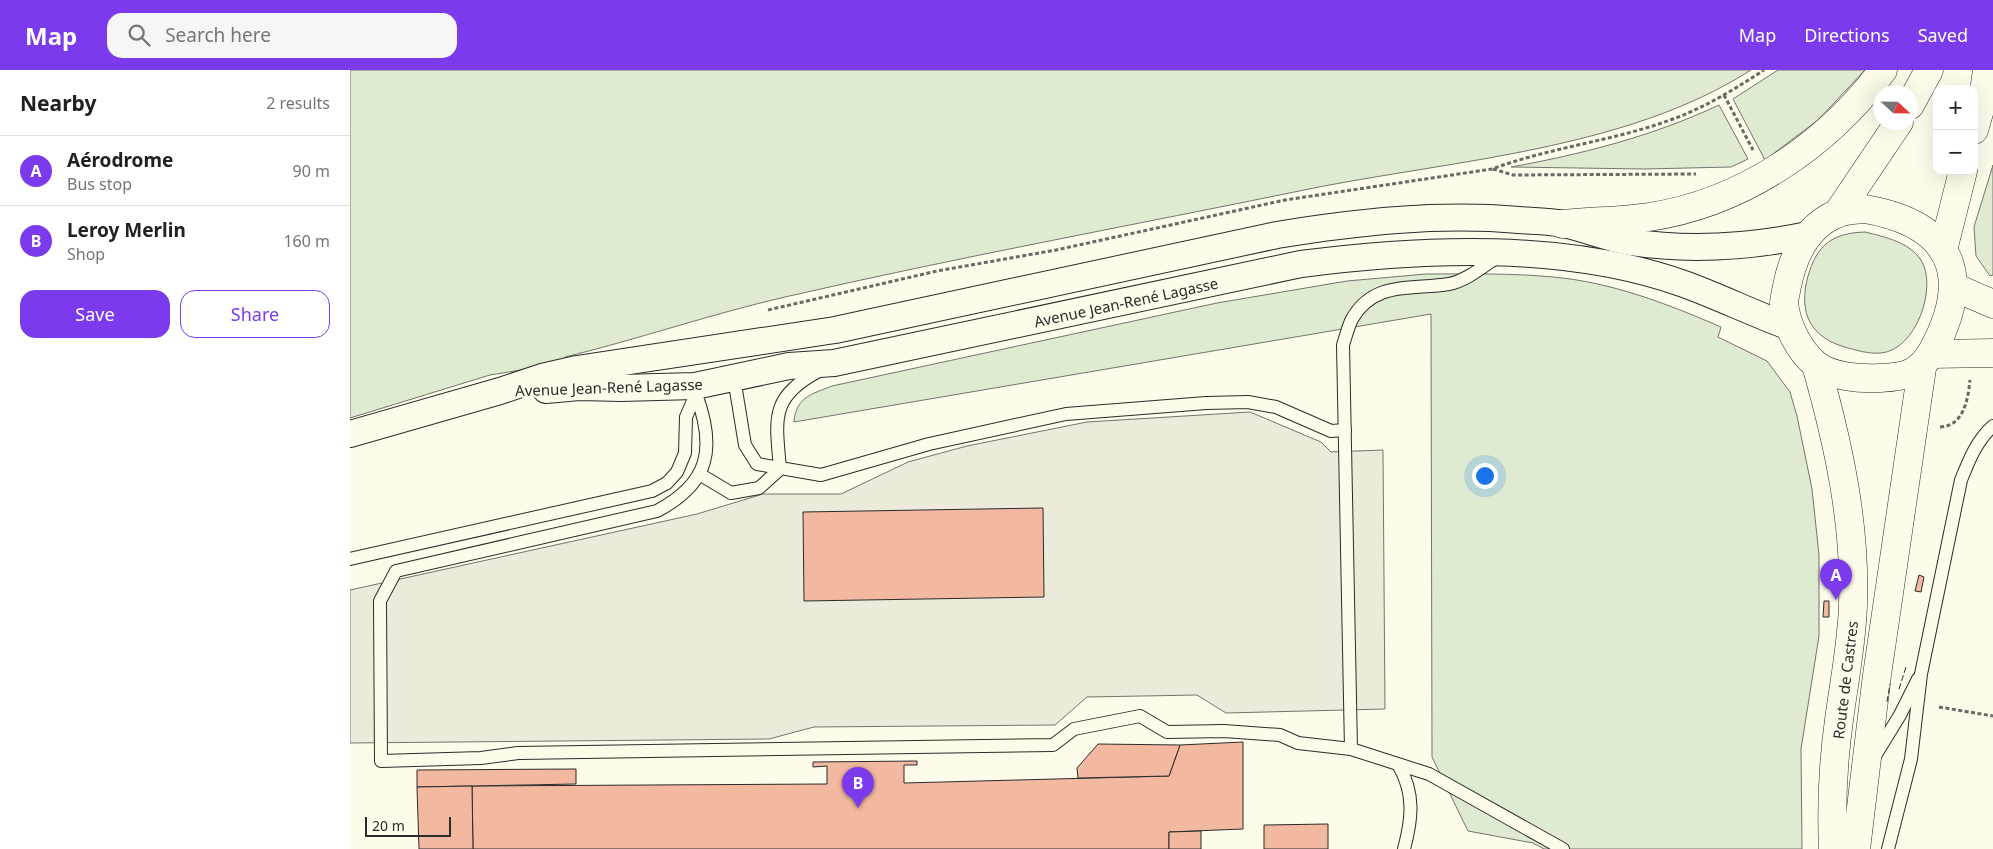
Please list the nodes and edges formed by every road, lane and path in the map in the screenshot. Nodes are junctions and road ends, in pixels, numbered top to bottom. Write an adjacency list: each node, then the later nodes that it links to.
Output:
1 (1764, 70): 6 (path)
2 (1882, 70): 14 (main road)
3 (1929, 70): 5 (main road)
4 (1987, 70): 7 (main road)
5 (1918, 90)
6 (1724, 95): 9 (path); 10 (path)
7 (1978, 116)
8 (1894, 130): 13 (main road)
9 (1756, 154)
10 (1492, 169): 11 (path); 20 (path)
11 (1700, 174)
12 (1962, 175): 16 (main road)
13 (1837, 214): 15 (main road); 16 (main road)
14 (1562, 224): 15 (street, Avenue Jean-René Lagasse); 22 (street, Avenue Jean-René Lagasse)
15 (1808, 235): 21 (main road)
16 (1943, 250): 18 (main road)
17 (1504, 252): 21 (street, Avenue Jean-René Lagasse); 25 (street, Avenue Jean-René Lagasse); 33 (lane)
18 (1954, 287): 19 (main road); 24 (main road)
19 (1993, 304)
20 (767, 310)
21 (1790, 327): 26 (main road)
22 (691, 352): 29 (street); 30 (street, Avenue Jean-René Lagasse)
23 (1993, 353): 24 (main road)
24 (1926, 361): 26 (main road); 43 (main road, Route de Castres)
25 (834, 364): 28 (street, Avenue Jean-René Lagasse); 35 (lane)
26 (1816, 365): 44 (main road, Route de Castres)
27 (1972, 372): 32 (path)
28 (734, 378): 29 (street, Avenue Jean-René Lagasse); 35 (lane)
29 (696, 390): 30 (street, Avenue Jean-René Lagasse); 36 (lane); 37 (lane)
30 (500, 391): 34 (street, Avenue Jean-René Lagasse)
31 (1993, 426): 38 (lane)
32 (1938, 427)
33 (1344, 430): 35 (lane); 41 (lane)
34 (350, 434)
35 (780, 469): 36 (lane)
36 (700, 475): 41 (lane)
37 (350, 559)
38 (1921, 674): 43 (lane); 49 (lane)
39 (1938, 707): 40 (path)
40 (1993, 716)
41 (1351, 749): 42 (lane)
42 (1399, 766): 45 (lane); 46 (lane)
43 (1865, 769): 44 (lane); 48 (main road, Route de Castres)
44 (1841, 801): 47 (main road, Route de Castres)
45 (1404, 849)
46 (1562, 849)
47 (1833, 849)
48 (1856, 849)
49 (1888, 849)

